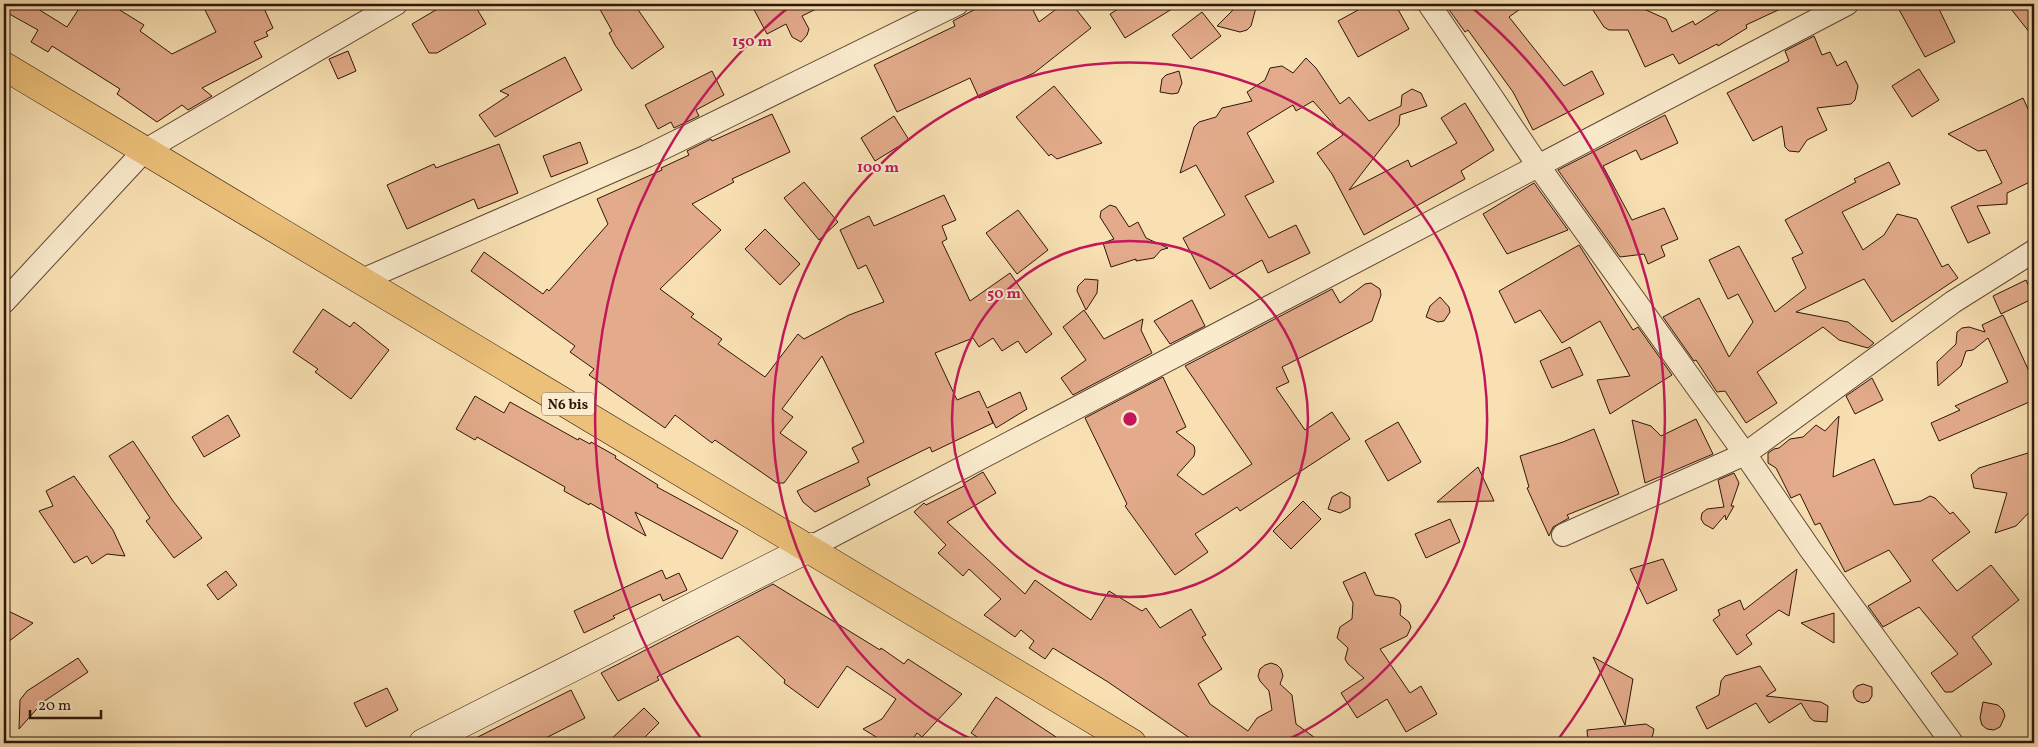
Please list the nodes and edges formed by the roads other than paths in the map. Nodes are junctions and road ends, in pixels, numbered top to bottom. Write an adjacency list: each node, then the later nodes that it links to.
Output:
1 (396, 4): 6 (street)
2 (957, 4): 9 (street)
3 (1429, 4): 7 (street)
4 (1847, 4): 7 (street)
5 (4, 66): 6 (highway, N6 bis)
6 (144, 151): 9 (highway, N6 bis); 10 (street)
7 (1537, 164): 11 (street); 13 (street)
8 (2034, 251): 11 (street)
9 (360, 281): 13 (highway, N6 bis)
10 (4, 302)
11 (1745, 454): 12 (street); 16 (street)
12 (1563, 535)
13 (811, 547): 14 (main road); 15 (highway, N6 bis)
14 (423, 743)
15 (1132, 743)
16 (1952, 743)

